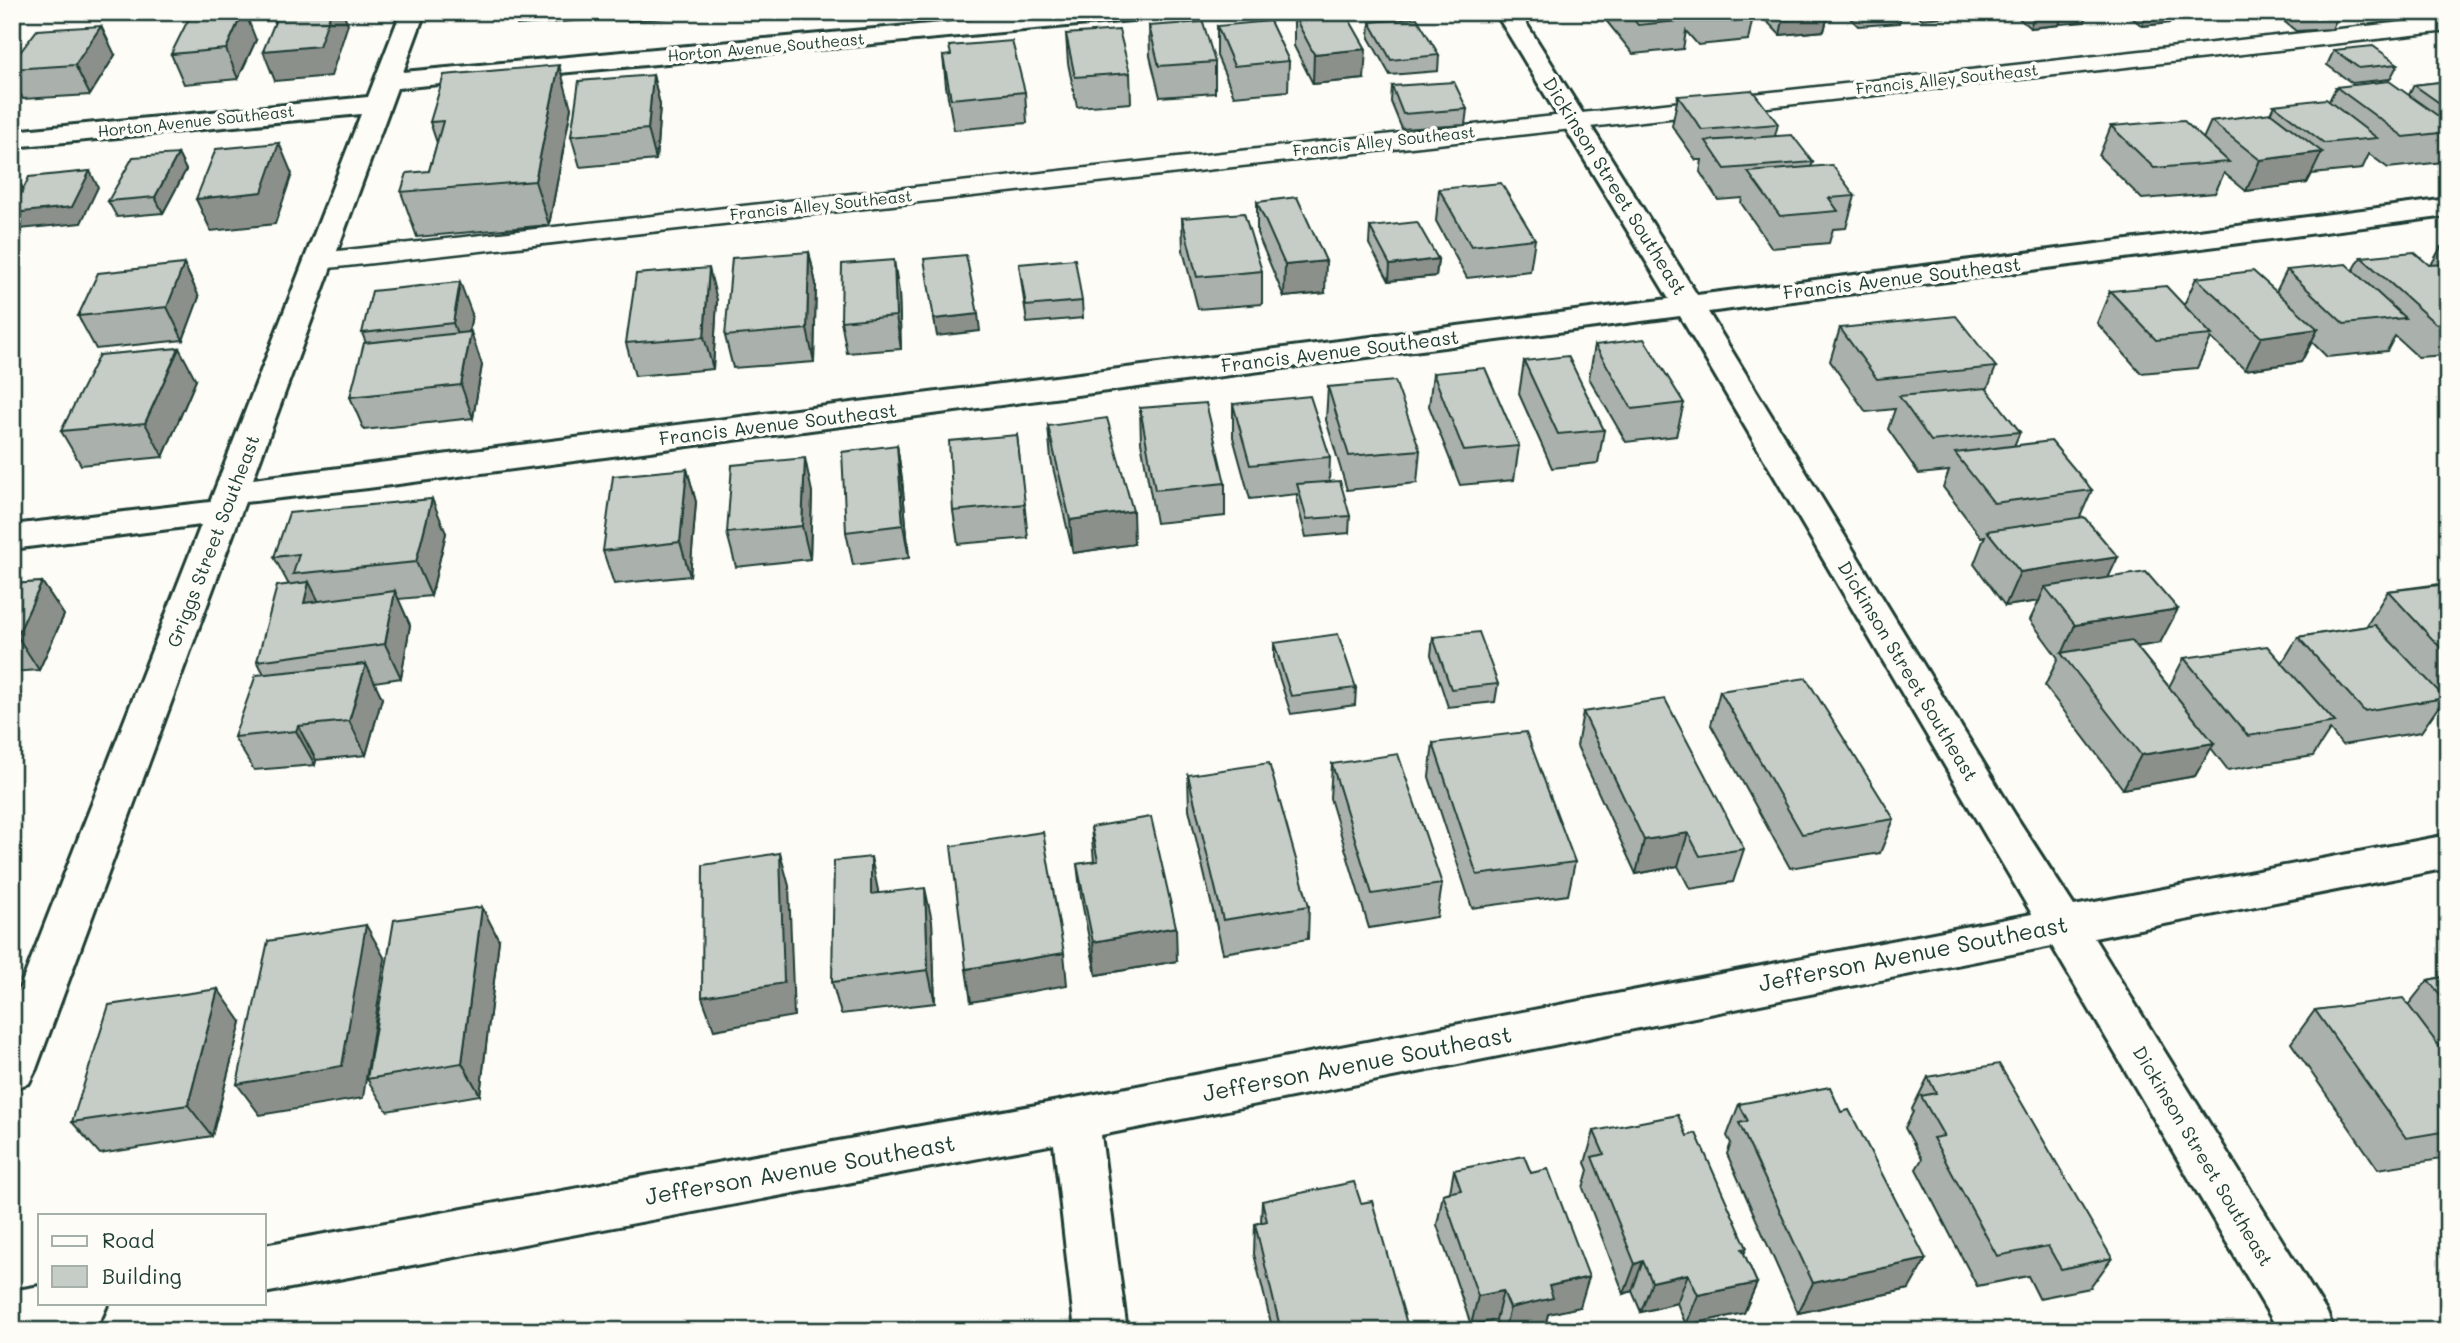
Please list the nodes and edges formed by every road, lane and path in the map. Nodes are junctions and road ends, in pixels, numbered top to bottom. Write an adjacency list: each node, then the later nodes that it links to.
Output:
1 (413, 12): 6 (street, Griggs Street Southeast)
2 (1143, 12): 4 (street, Horton Avenue Southeast)
3 (1507, 12): 7 (street, Dickinson Street Southeast)
4 (1097, 15): 6 (street, Horton Avenue Southeast)
5 (2448, 24): 7 (lane, Francis Alley Southeast)
6 (385, 92): 8 (street, Horton Avenue Southeast); 10 (street, Griggs Street Southeast)
7 (1574, 120): 10 (lane, Francis Alley Southeast); 11 (street, Dickinson Street Southeast)
8 (12, 139)
9 (2448, 208): 11 (street, Francis Avenue Southeast)
10 (320, 261): 12 (street, Griggs Street Southeast)
11 (1689, 306): 12 (street, Francis Avenue Southeast); 15 (street, Dickinson Street Southeast)
12 (228, 501): 13 (street, Francis Avenue Southeast); 16 (street, Griggs Street Southeast)
13 (12, 537)
14 (2448, 851): 15 (street, Jefferson Avenue Southeast)
15 (2062, 925): 17 (street, Jefferson Avenue Southeast); 22 (street, Dickinson Street Southeast)
16 (12, 1069)
17 (1075, 1119): 18 (street, Jefferson Avenue Southeast); 21 (street)
18 (266, 1269)
19 (77, 1304): 20 (street)
20 (12, 1316)
21 (1101, 1331)
22 (2308, 1331)

